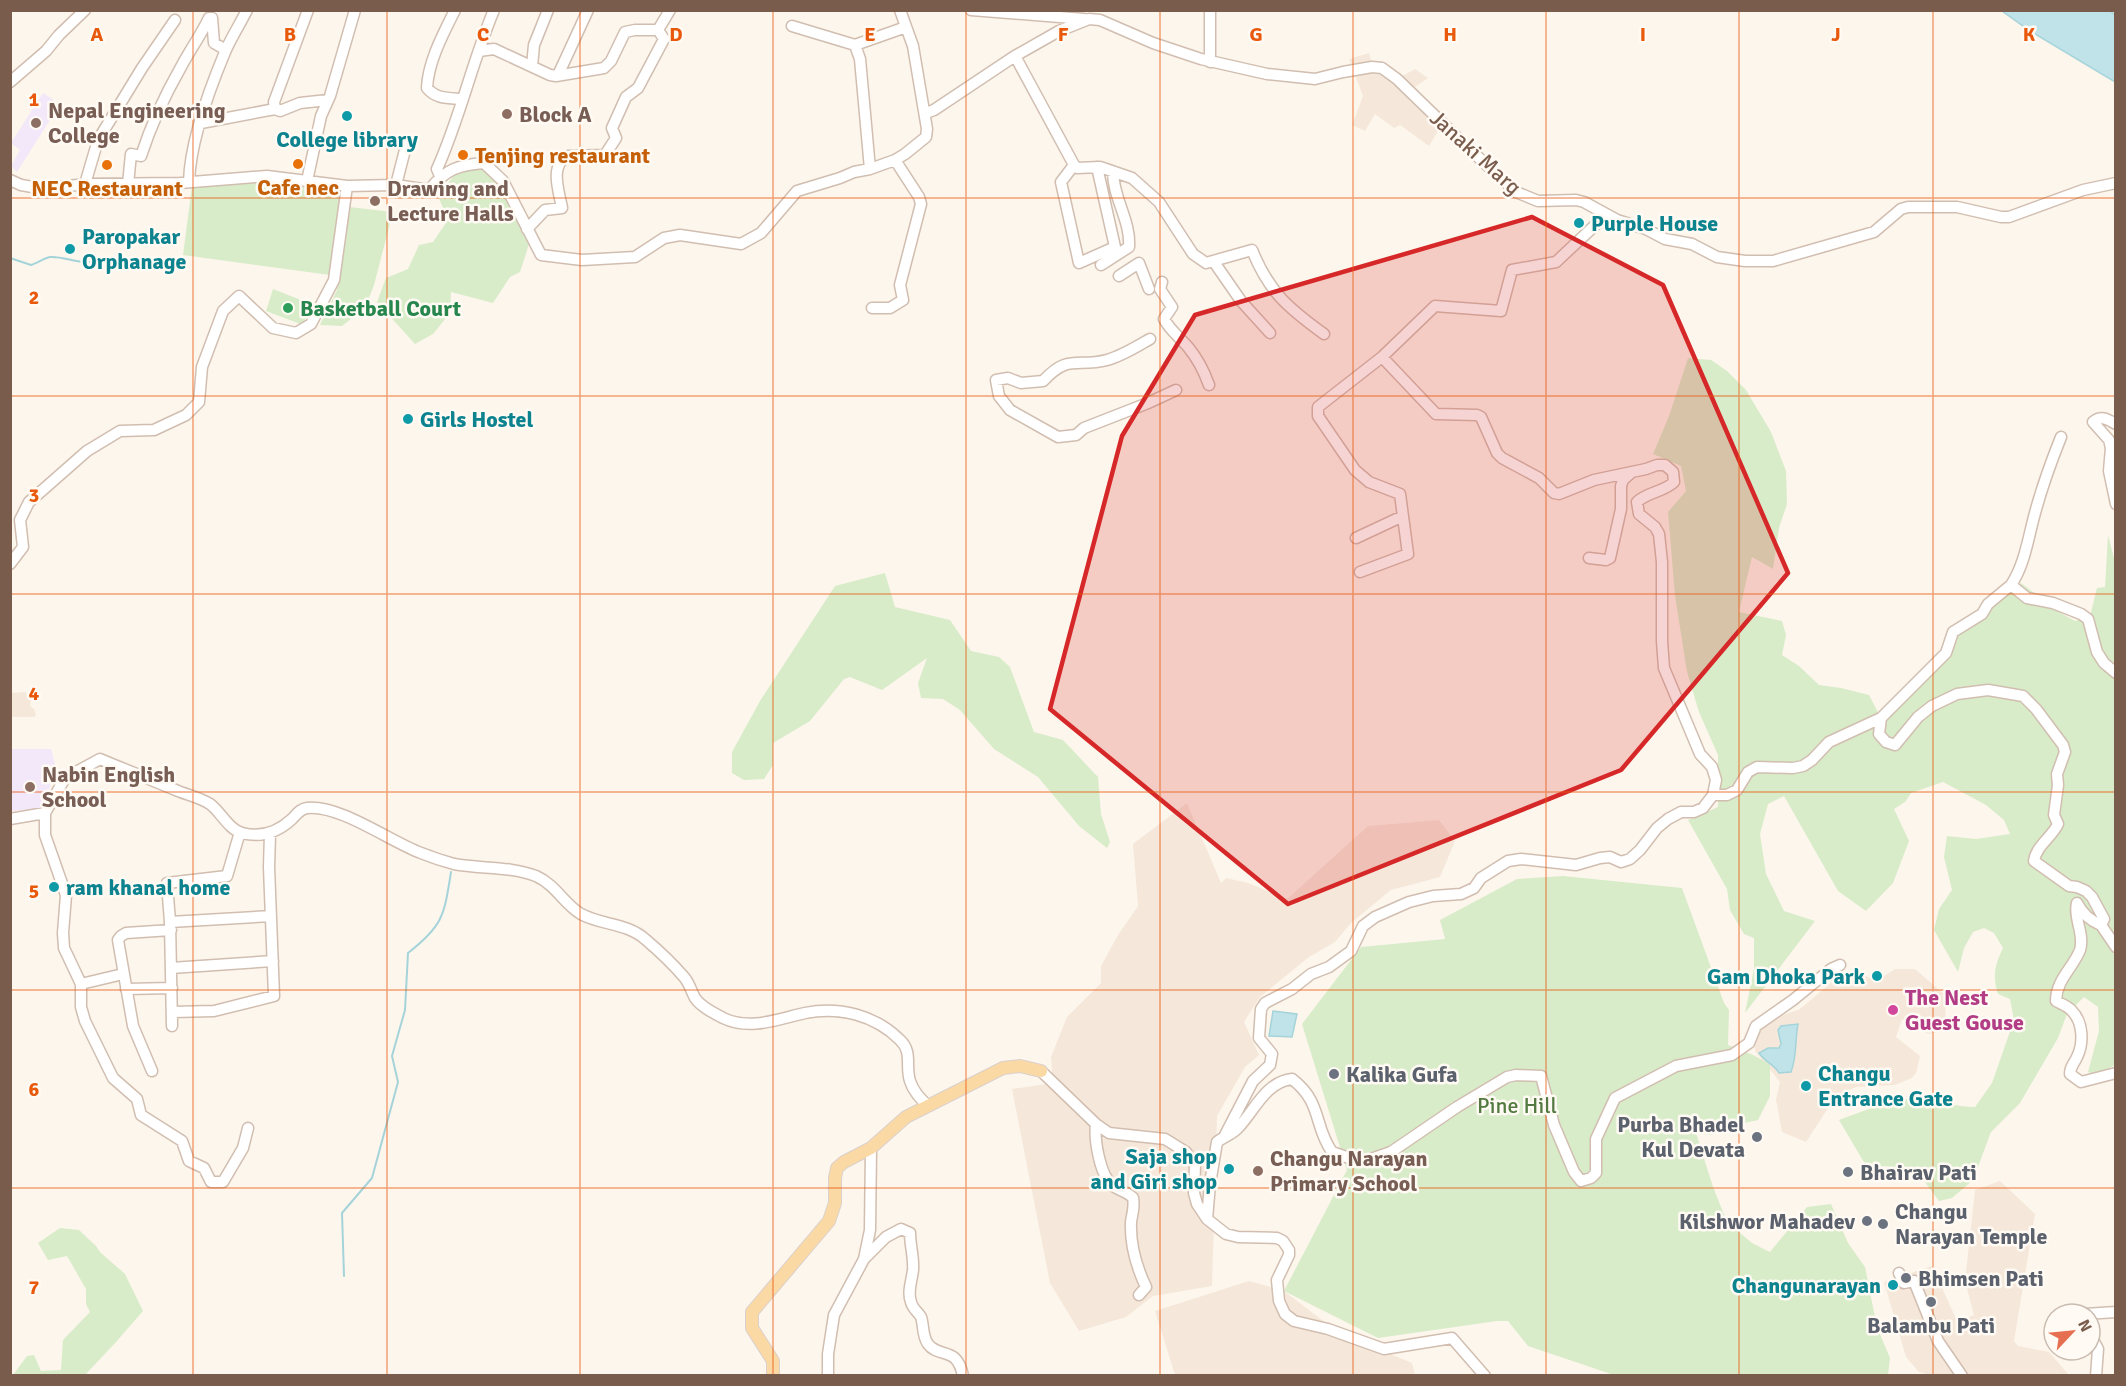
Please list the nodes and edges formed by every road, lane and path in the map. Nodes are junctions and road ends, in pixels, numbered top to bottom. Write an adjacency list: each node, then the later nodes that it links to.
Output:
1 (85, 10): 25 (street)
2 (247, 10): 19 (street)
3 (308, 10): 28 (street)
4 (355, 10): 27 (street)
5 (455, 10): 26 (street)
6 (494, 10): 20 (street)
7 (548, 10): 23 (street)
8 (588, 10): 24 (street)
9 (670, 10): 17 (street)
10 (900, 10): 16 (street)
11 (971, 10): 13 (street, Janaki Marg)
12 (1210, 10): 22 (street)
13 (1089, 19): 21 (street); 22 (street, Janaki Marg)
14 (176, 20): 42 (street)
15 (792, 26): 18 (street)
16 (906, 27): 18 (street); 29 (street)
17 (658, 30): 24 (street); 47 (street)
18 (855, 45): 35 (street)
19 (226, 50): 30 (street); 43 (street)
20 (478, 51): 23 (street); 26 (street)
21 (1015, 56): 29 (street); 33 (street)
22 (1210, 62): 46 (street, Janaki Marg)
23 (532, 66): 24 (street)
24 (556, 76)
25 (10, 82)
26 (462, 99): 37 (street)
27 (328, 100): 28 (street); 39 (street)
28 (275, 110): 30 (street)
29 (926, 113): 32 (street)
30 (201, 123): 40 (street)
31 (407, 142): 44 (street)
32 (895, 160): 35 (street); 53 (street)
33 (1074, 165): 34 (street); 34 (street)
34 (1097, 167): 36 (street)
35 (870, 169): 47 (street)
36 (1113, 171): 48 (street); 49 (street)
37 (440, 176): 44 (street); 47 (street)
38 (10, 180): 42 (street)
39 (307, 181): 40 (street); 45 (street)
40 (189, 182): 43 (street)
41 (2115, 183): 46 (street, Janaki Marg)
42 (85, 184): 43 (street)
43 (128, 184)
44 (396, 185): 45 (street)
45 (347, 186): 67 (street)
46 (1606, 215): 57 (street)
47 (527, 230)
48 (1214, 262): 54 (street); 55 (street)
49 (1101, 265)
50 (1119, 276): 52 (street)
51 (1162, 282): 58 (street)
52 (1149, 290)
53 (872, 308)
54 (1270, 333)
55 (1324, 334)
56 (1150, 339): 59 (street)
57 (1382, 357): 62 (street); 64 (street)
58 (1209, 385)
59 (1176, 390)
60 (2115, 424): 63 (street)
61 (2061, 437): 69 (street)
62 (1632, 472): 66 (street); 72 (street)
63 (2115, 504)
64 (1403, 516): 65 (street); 68 (street)
65 (1356, 538)
66 (1589, 558)
67 (10, 564)
68 (1360, 573)
69 (2011, 585): 70 (street); 71 (street)
70 (2115, 673)
71 (1881, 718): 72 (street); 79 (street)
72 (1713, 795): 96 (street)
73 (45, 813): 74 (street); 75 (street); 85 (street)
74 (10, 819)
75 (240, 832): 76 (street); 78 (street)
76 (270, 834): 77 (street); 93 (street)
77 (271, 916): 78 (street); 81 (street)
78 (170, 926): 83 (street); 84 (street)
79 (2101, 926): 80 (street); 92 (street)
80 (2115, 947)
81 (273, 962): 83 (street); 88 (street)
82 (1840, 965): 96 (street)
83 (171, 968): 86 (street)
84 (123, 974): 85 (street); 87 (street)
85 (81, 984): 95 (street)
86 (172, 988): 87 (street); 88 (street)
87 (126, 989): 90 (street)
88 (172, 1012): 89 (street)
89 (172, 1026)
90 (152, 1071)
91 (1041, 1071): 93 (main road); 94 (street)
92 (2115, 1073)
93 (927, 1105): 97 (main road)
94 (1096, 1124): 98 (street); 101 (street)
95 (248, 1128)
96 (1224, 1137): 98 (street)
97 (871, 1149): 99 (street); 102 (main road)
98 (1207, 1219): 105 (street)
99 (864, 1259): 103 (street); 104 (street)
100 (1899, 1273): 106 (street)
101 (1139, 1295)
102 (773, 1376)
103 (828, 1376)
104 (963, 1376)
105 (1485, 1376)
106 (1962, 1376)

